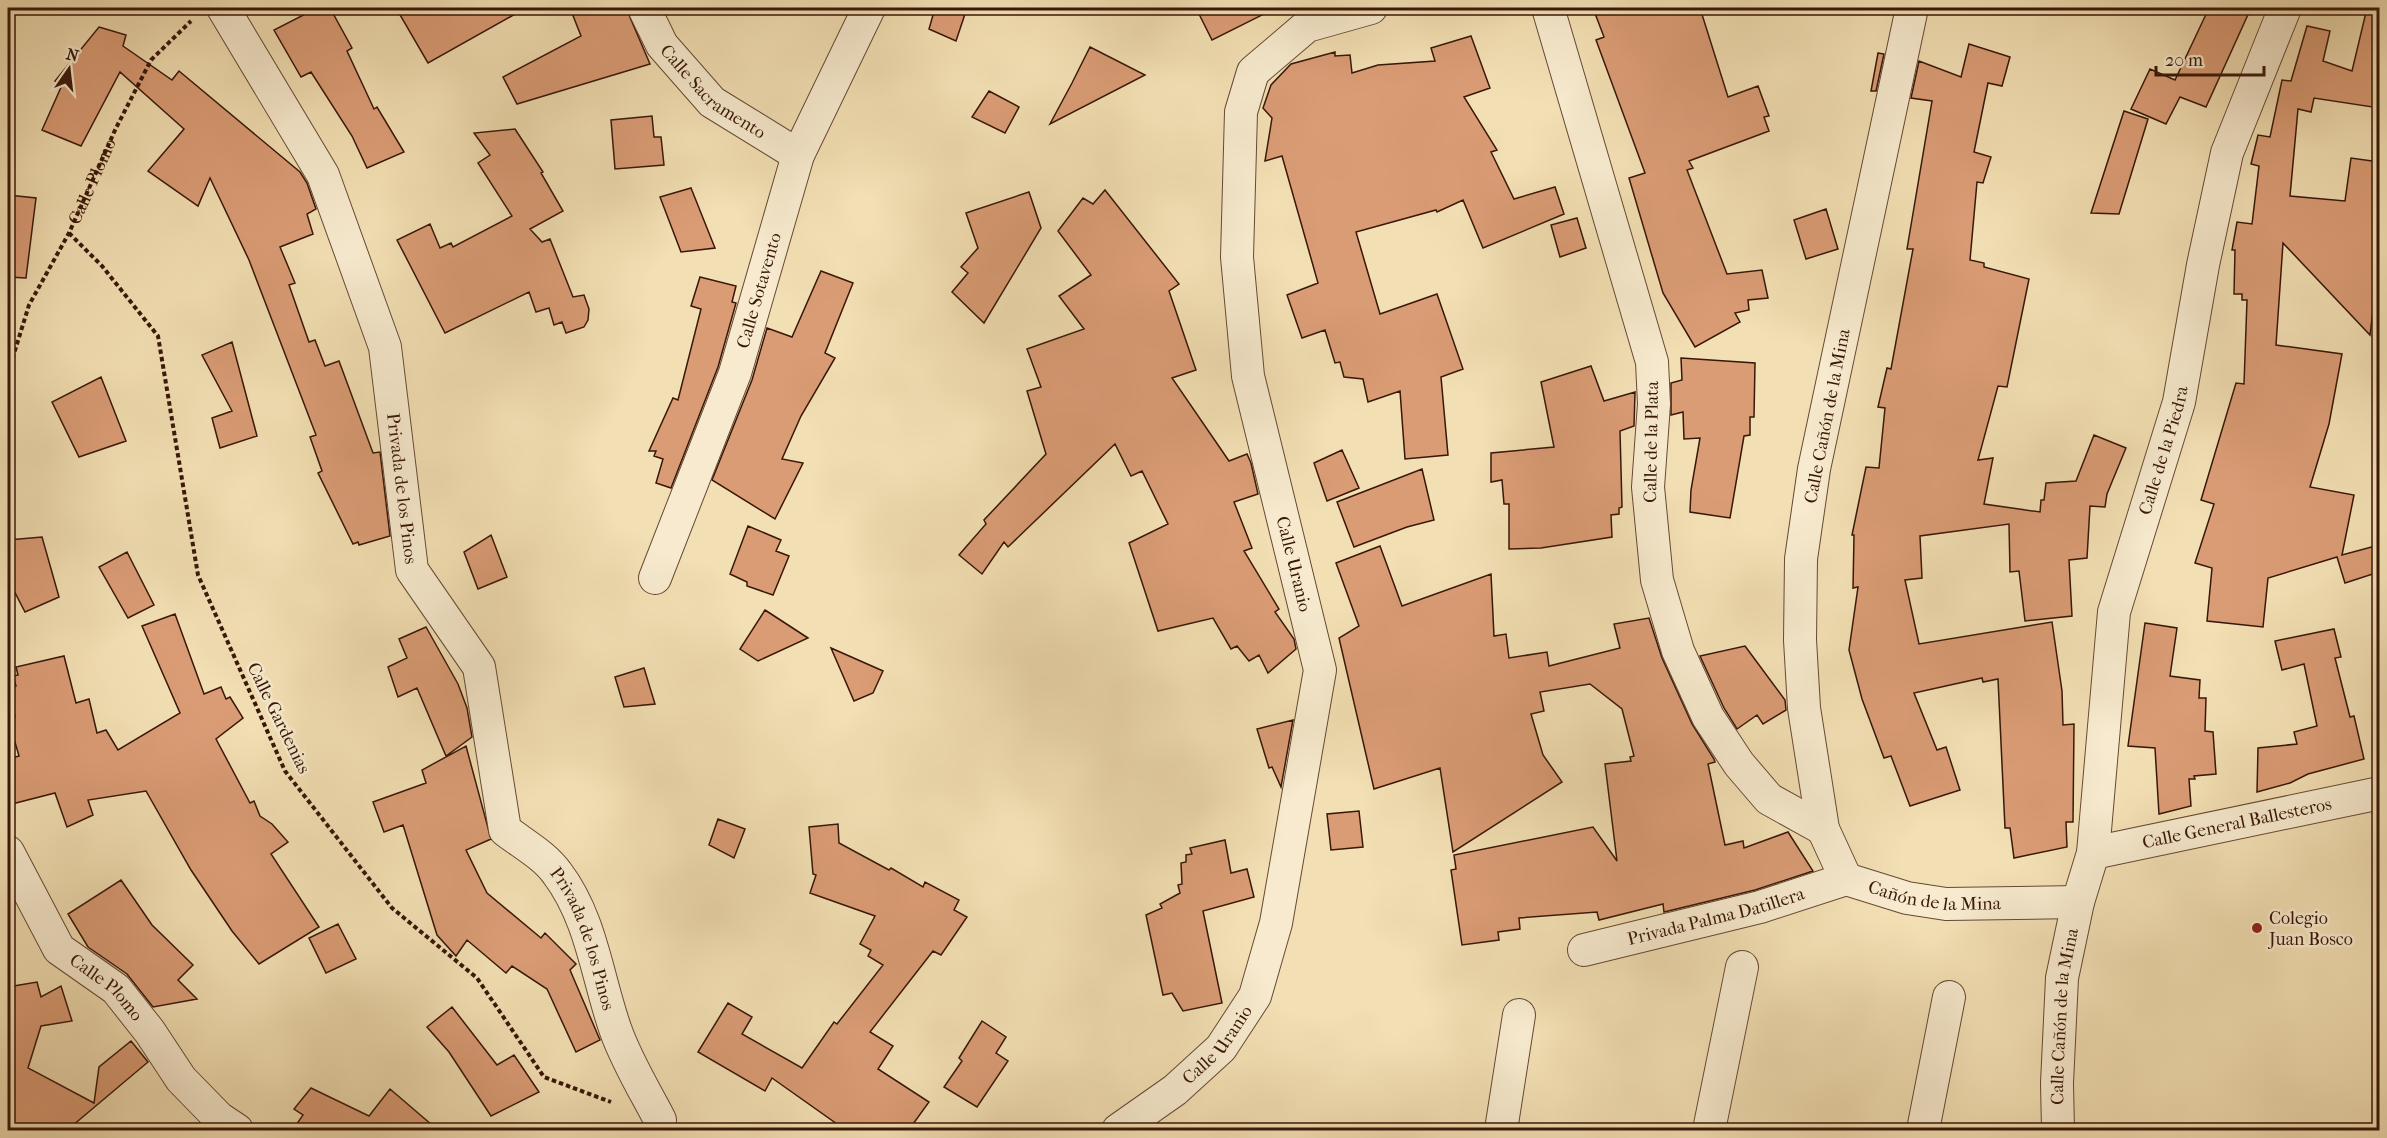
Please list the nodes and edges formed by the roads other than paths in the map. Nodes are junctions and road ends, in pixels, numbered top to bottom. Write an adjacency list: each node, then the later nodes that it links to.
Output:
1 (644, 8): 9 (street)
2 (667, 8): 9 (street, Calle Sacramento)
3 (869, 8): 10 (street, Calle Sotavento)
4 (1371, 8): 24 (street, Calle Uranio)
5 (1548, 8): 13 (street, Calle de la Plata)
6 (1912, 8): 13 (street, Calle Cañón de la Mina)
7 (2286, 8): 15 (street, Calle de la Piedra)
8 (210, 11): 22 (street, Privada de los Pinos)
9 (662, 45): 10 (street, Calle Sacramento)
10 (798, 155): 11 (street, Calle Sotavento)
11 (655, 578)
12 (2379, 793): 15 (street, Calle General Ballesteros)
13 (1823, 829): 16 (street, Cañón de la Mina)
14 (8, 852): 23 (street, Calle Plomo)
15 (2093, 853): 17 (street, Calle de la Piedra)
16 (1846, 879): 17 (street, Cañón de la Mina); 18 (street, Privada Palma Datillera)
17 (2078, 902): 28 (street, Calle Cañón de la Mina)
18 (1584, 950)
19 (1742, 967): 26 (street)
20 (1949, 997): 27 (street)
21 (1519, 1015): 25 (street)
22 (660, 1120)
23 (237, 1131)
24 (1118, 1131)
25 (1501, 1131)
26 (1709, 1131)
27 (1923, 1131)
28 (2058, 1131)

